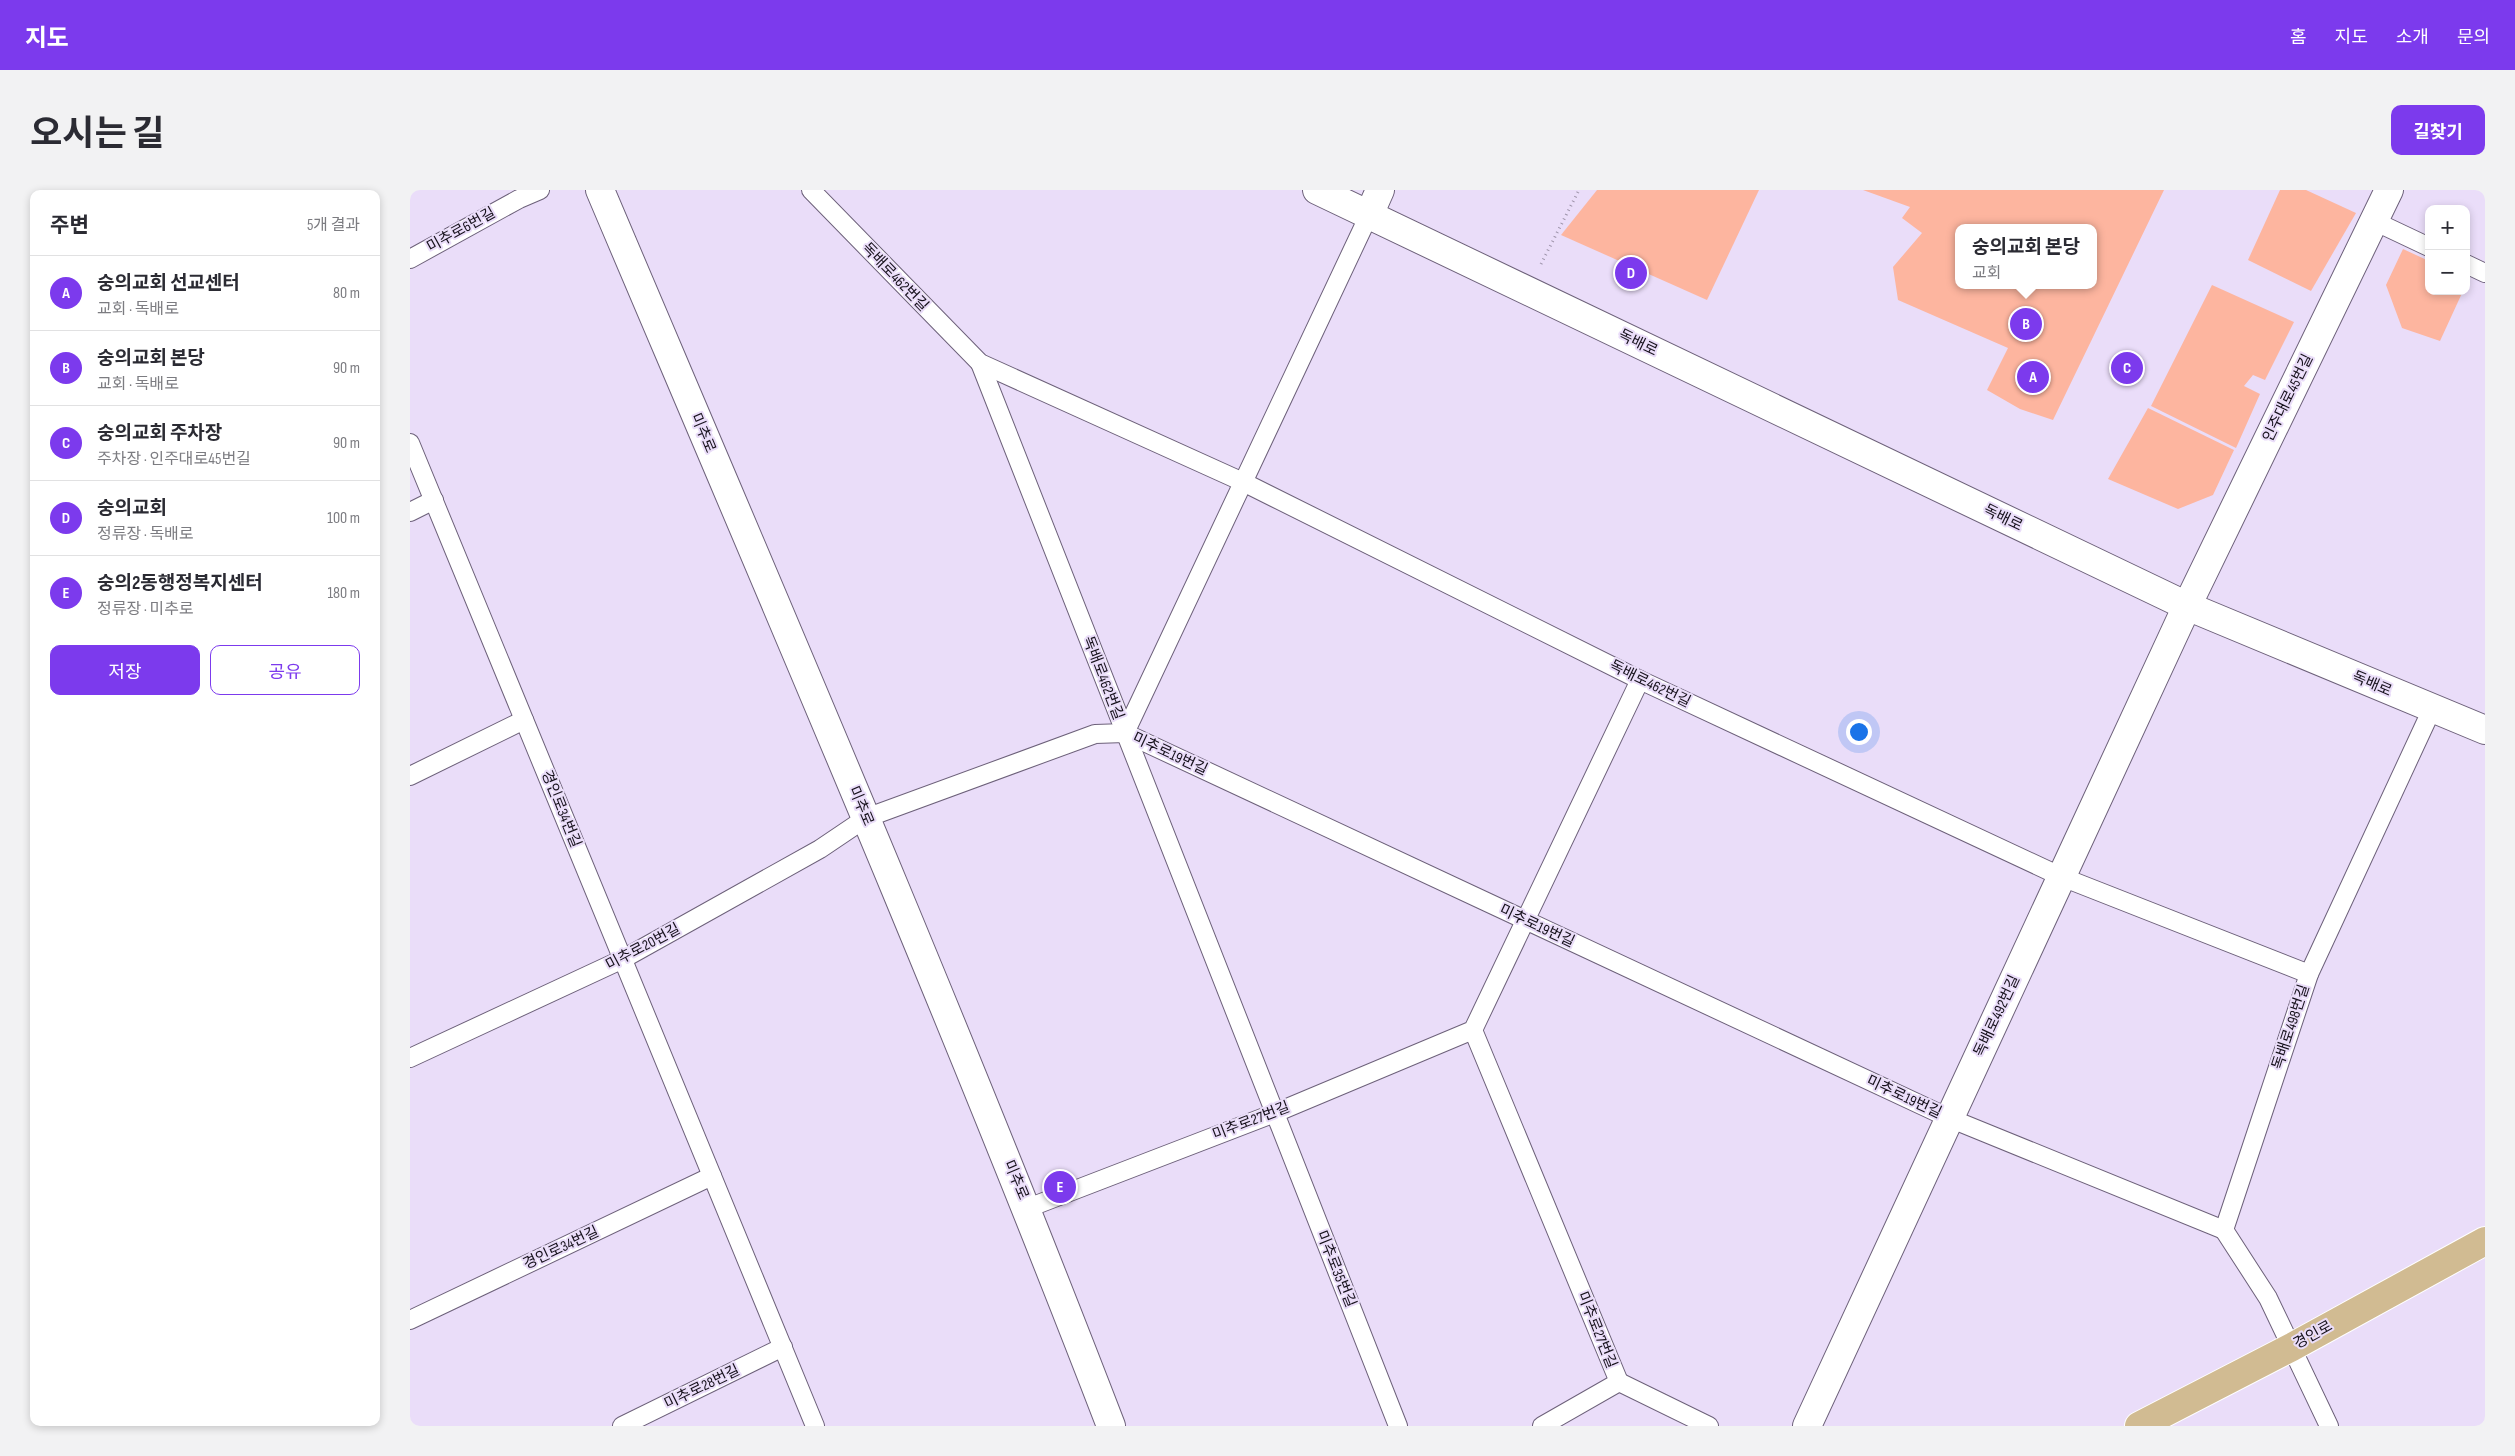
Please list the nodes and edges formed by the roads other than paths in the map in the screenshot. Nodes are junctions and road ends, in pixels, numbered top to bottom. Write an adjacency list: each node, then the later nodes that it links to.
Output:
1 (540, 190): 10 (lane, 미추로6번길)
2 (600, 190): 25 (street, 미추로)
3 (811, 190): 13 (lane, 독배로462번길)
4 (1317, 190): 7 (street, 독배로)
5 (1380, 190): 7 (street)
6 (2389, 190): 8 (street, 인주대로45번길)
7 (1369, 215): 15 (lane); 18 (street, 독배로)
8 (2374, 221): 9 (lane); 18 (street, 인주대로45번길)
9 (2425, 244)
10 (410, 259)
11 (2470, 266): 12 (lane)
12 (2485, 273)
13 (980, 363): 15 (lane, 독배로462번길); 23 (lane, 독배로462번길)
14 (410, 443): 16 (lane, 경인로34번길)
15 (1244, 482): 19 (lane, 독배로462번길); 23 (lane, 독배로462번길)
16 (434, 500): 17 (lane); 21 (lane, 경인로34번길)
17 (410, 512)
18 (2187, 606): 20 (street, 독배로); 26 (street, 독배로492번길)
19 (1640, 680): 26 (lane, 독배로462번길); 27 (lane)
20 (2432, 709): 22 (street, 독배로); 29 (lane, 독배로498번길)
21 (524, 720): 24 (lane); 28 (lane, 경인로34번길)
22 (2485, 730)
23 (1125, 733): 25 (lane, 미추로19번길); 27 (lane, 미추로19번길); 32 (lane, 미추로19번길)
24 (410, 776)
25 (866, 818): 28 (lane, 미추로20번길); 35 (street, 미추로)
26 (2062, 877): 29 (lane, 독배로462번길); 33 (street, 독배로492번길)
27 (1525, 920): 30 (lane); 33 (lane, 미추로19번길)
28 (623, 959): 31 (lane, 미추로20번길); 34 (lane, 경인로34번길)
29 (2309, 974): 36 (lane, 독배로498번길)
30 (1473, 1030): 32 (lane, 미추로27번길); 41 (lane, 미추로27번길)
31 (410, 1058)
32 (1274, 1112): 35 (lane, 미추로27번길); 45 (lane, 미추로35번길)
33 (1949, 1118): 36 (lane, 미추로19번길); 48 (street, 독배로492번길)
34 (712, 1176): 38 (lane, 경인로34번길); 39 (lane, 경인로34번길)
35 (1028, 1208): 44 (street, 미추로)
36 (2224, 1230): 40 (lane)
37 (2485, 1241): 40 (main road, 경인로)
38 (410, 1320)
39 (783, 1347): 42 (lane, 미추로28번길); 43 (lane, 경인로34번길)
40 (2292, 1347): 49 (main road, 경인로); 50 (lane)
41 (1619, 1382): 46 (lane); 47 (lane)
42 (622, 1426)
43 (815, 1426)
44 (1111, 1426)
45 (1398, 1426)
46 (1542, 1426)
47 (1709, 1426)
48 (1807, 1426)
49 (2139, 1426)
50 (2329, 1426)

